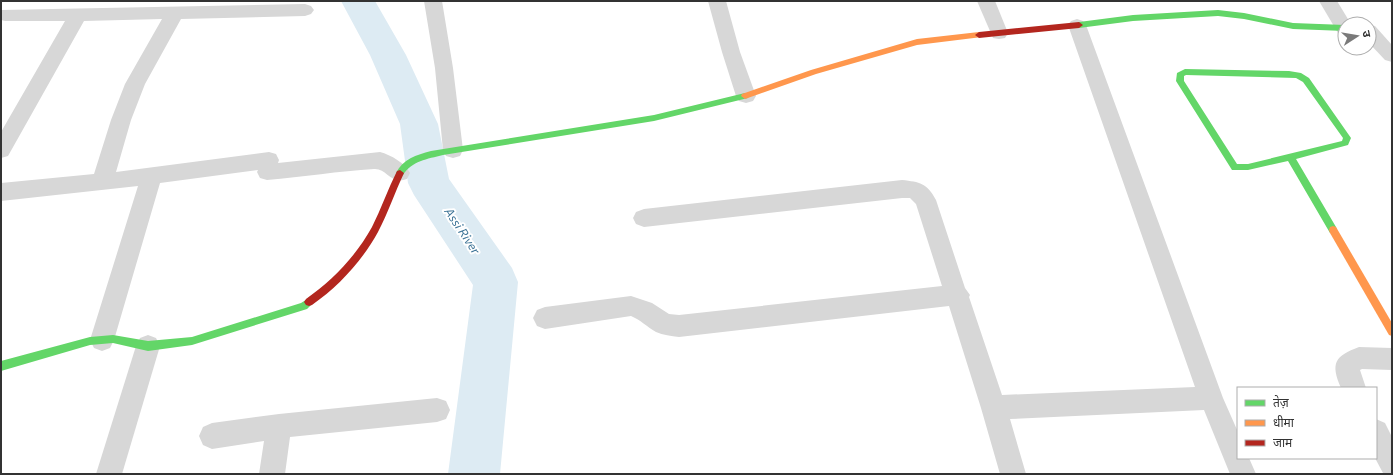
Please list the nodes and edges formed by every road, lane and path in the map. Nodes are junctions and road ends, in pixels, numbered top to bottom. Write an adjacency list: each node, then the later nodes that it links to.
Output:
1 (433, 1): 18 (street)
2 (717, 1): 16 (street)
3 (986, 1): 13 (street)
4 (1328, 1): 10 (street)
5 (238, 6): 6 (street); 8 (street)
6 (305, 10)
7 (6, 12): 9 (street)
8 (175, 13): 9 (street); 22 (street)
9 (78, 15): 17 (street)
10 (1337, 16)
11 (1077, 25): 12 (street); 13 (street); 33 (street)
12 (1337, 28)
13 (999, 33): 16 (street)
14 (1377, 40): 15 (street)
15 (1392, 55)
16 (746, 96): 18 (street)
17 (1, 150)
18 (448, 151): 20 (street)
19 (1290, 157): 19 (street); 27 (street)
20 (406, 166): 21 (street); 29 (street)
21 (152, 175): 22 (street); 28 (street)
22 (102, 182): 23 (street)
23 (1, 192)
24 (644, 218): 25 (street)
25 (958, 295): 26 (street); 34 (street)
26 (545, 318)
27 (1392, 332)
28 (102, 340): 29 (street); 31 (street)
29 (148, 346): 40 (street)
30 (1392, 359): 32 (street)
31 (1, 366)
32 (1353, 387)
33 (1211, 398): 34 (street); 43 (street)
34 (994, 408): 42 (street)
35 (437, 410): 36 (street)
36 (279, 426): 38 (street); 41 (street)
37 (1377, 434): 39 (street)
38 (212, 436)
39 (1392, 464)
40 (109, 474)
41 (272, 474)
42 (1013, 474)
43 (1243, 474)

